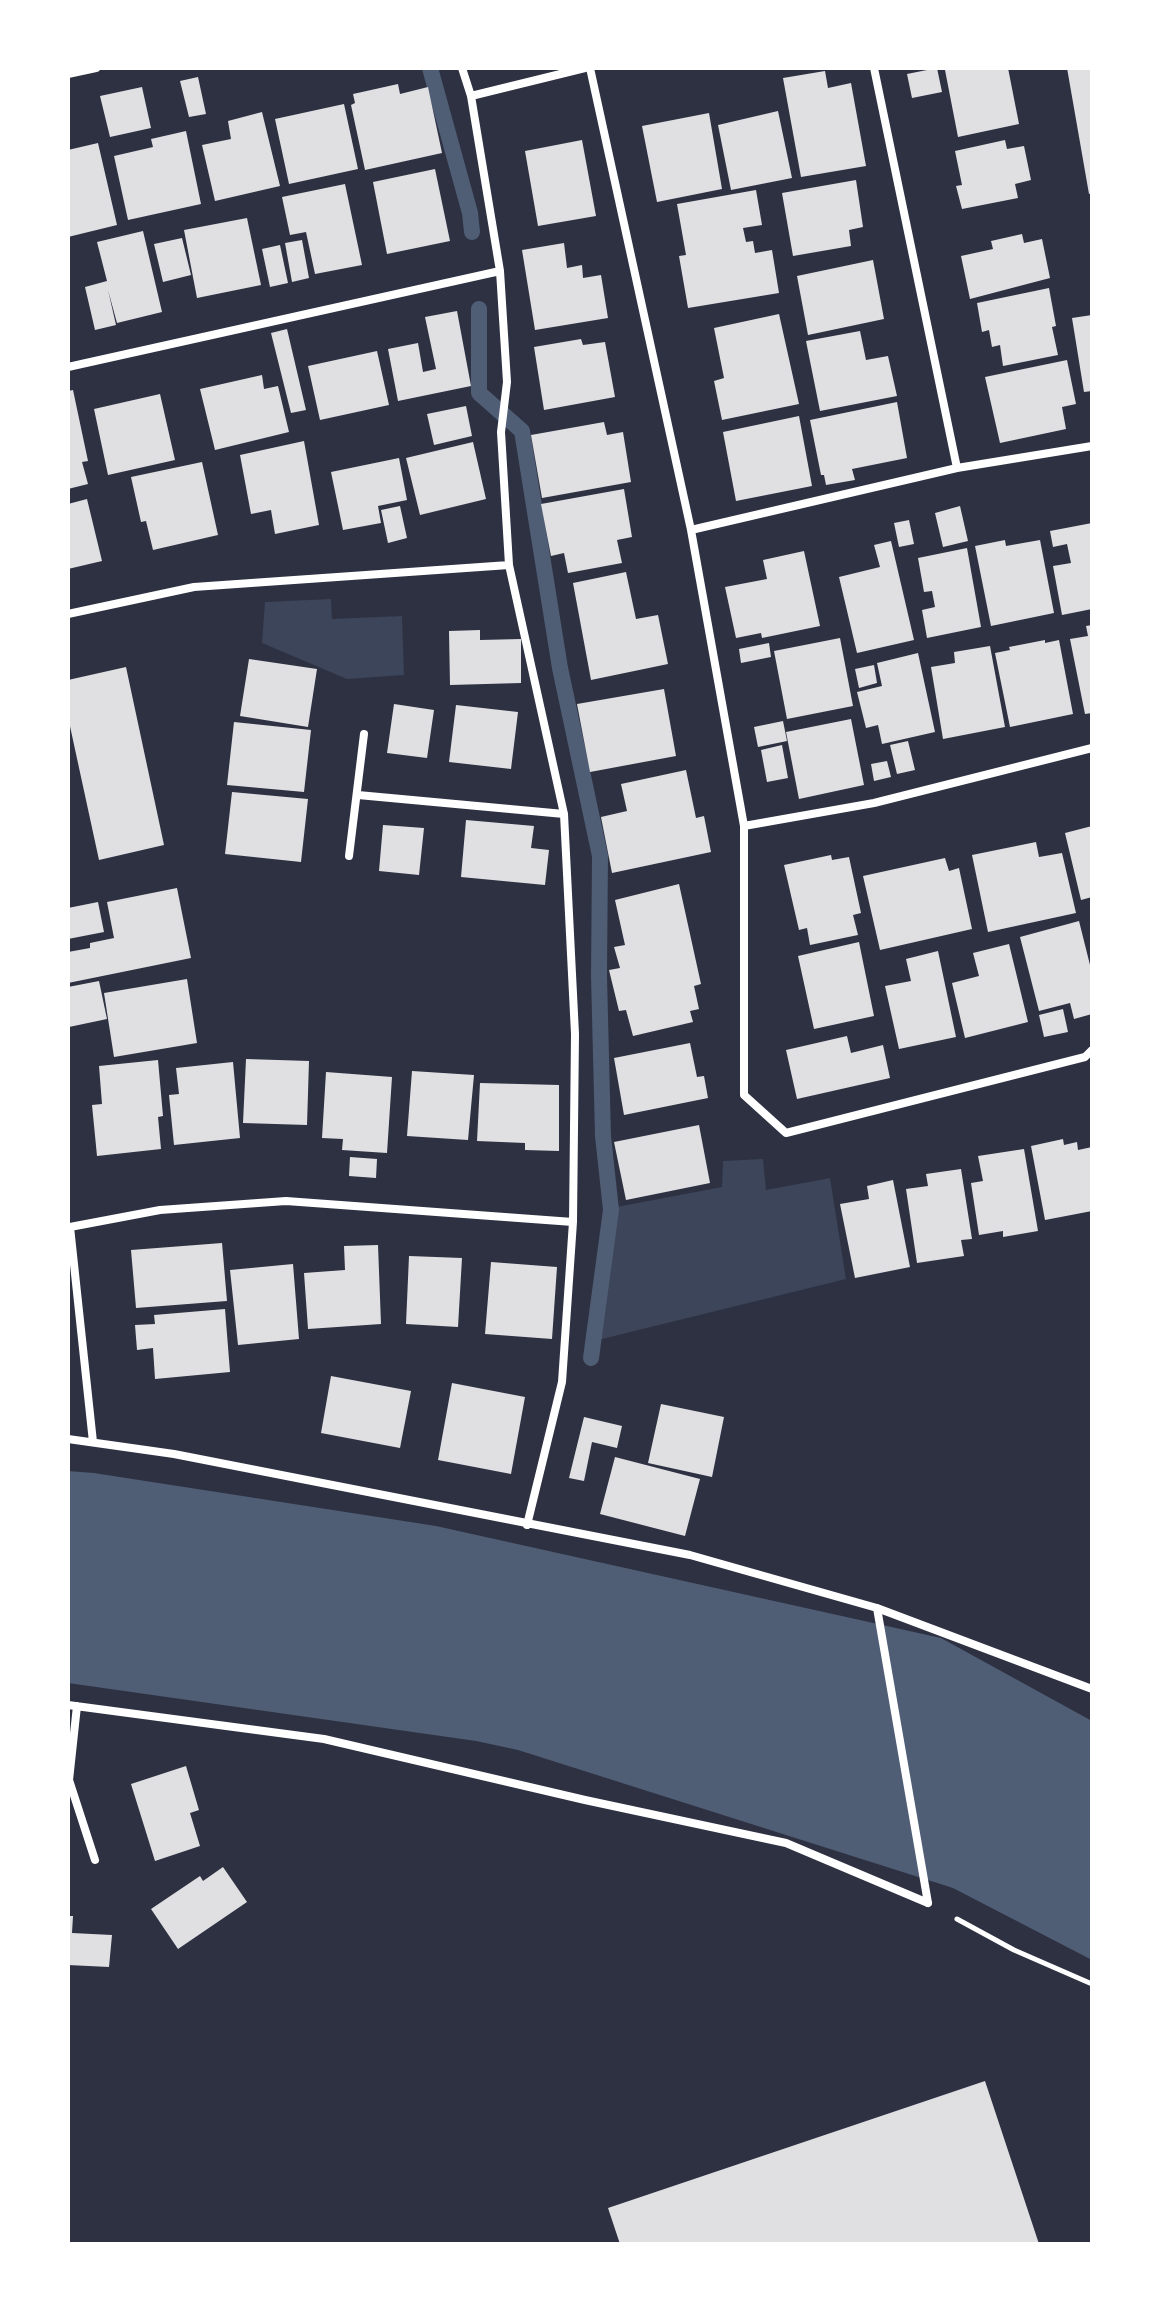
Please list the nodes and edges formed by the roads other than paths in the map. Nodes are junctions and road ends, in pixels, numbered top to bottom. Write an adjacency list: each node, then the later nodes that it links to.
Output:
1 (96, 68): 5 (street)
2 (462, 68): 6 (street)
3 (588, 68): 6 (street); 11 (street)
4 (874, 68): 10 (street)
5 (68, 74)
6 (471, 96): 7 (street)
7 (500, 271): 8 (street); 12 (street)
8 (68, 367)
9 (1092, 446): 10 (street)
10 (957, 468): 11 (street)
11 (691, 530): 18 (street)
12 (509, 565): 13 (street); 17 (street)
13 (68, 614)
14 (364, 734): 16 (street)
15 (1092, 748): 18 (street)
16 (358, 795): 17 (street); 19 (street)
17 (564, 814): 21 (street)
18 (744, 826): 20 (street)
19 (349, 856)
20 (1092, 1050)
21 (573, 1222): 22 (street); 25 (street)
22 (69, 1224): 24 (street)
23 (68, 1439): 24 (street)
24 (93, 1442): 25 (street)
25 (527, 1525): 26 (street)
26 (877, 1608): 27 (street); 28 (street)
27 (1092, 1689)
28 (72, 1705): 29 (street)
29 (95, 1860)

